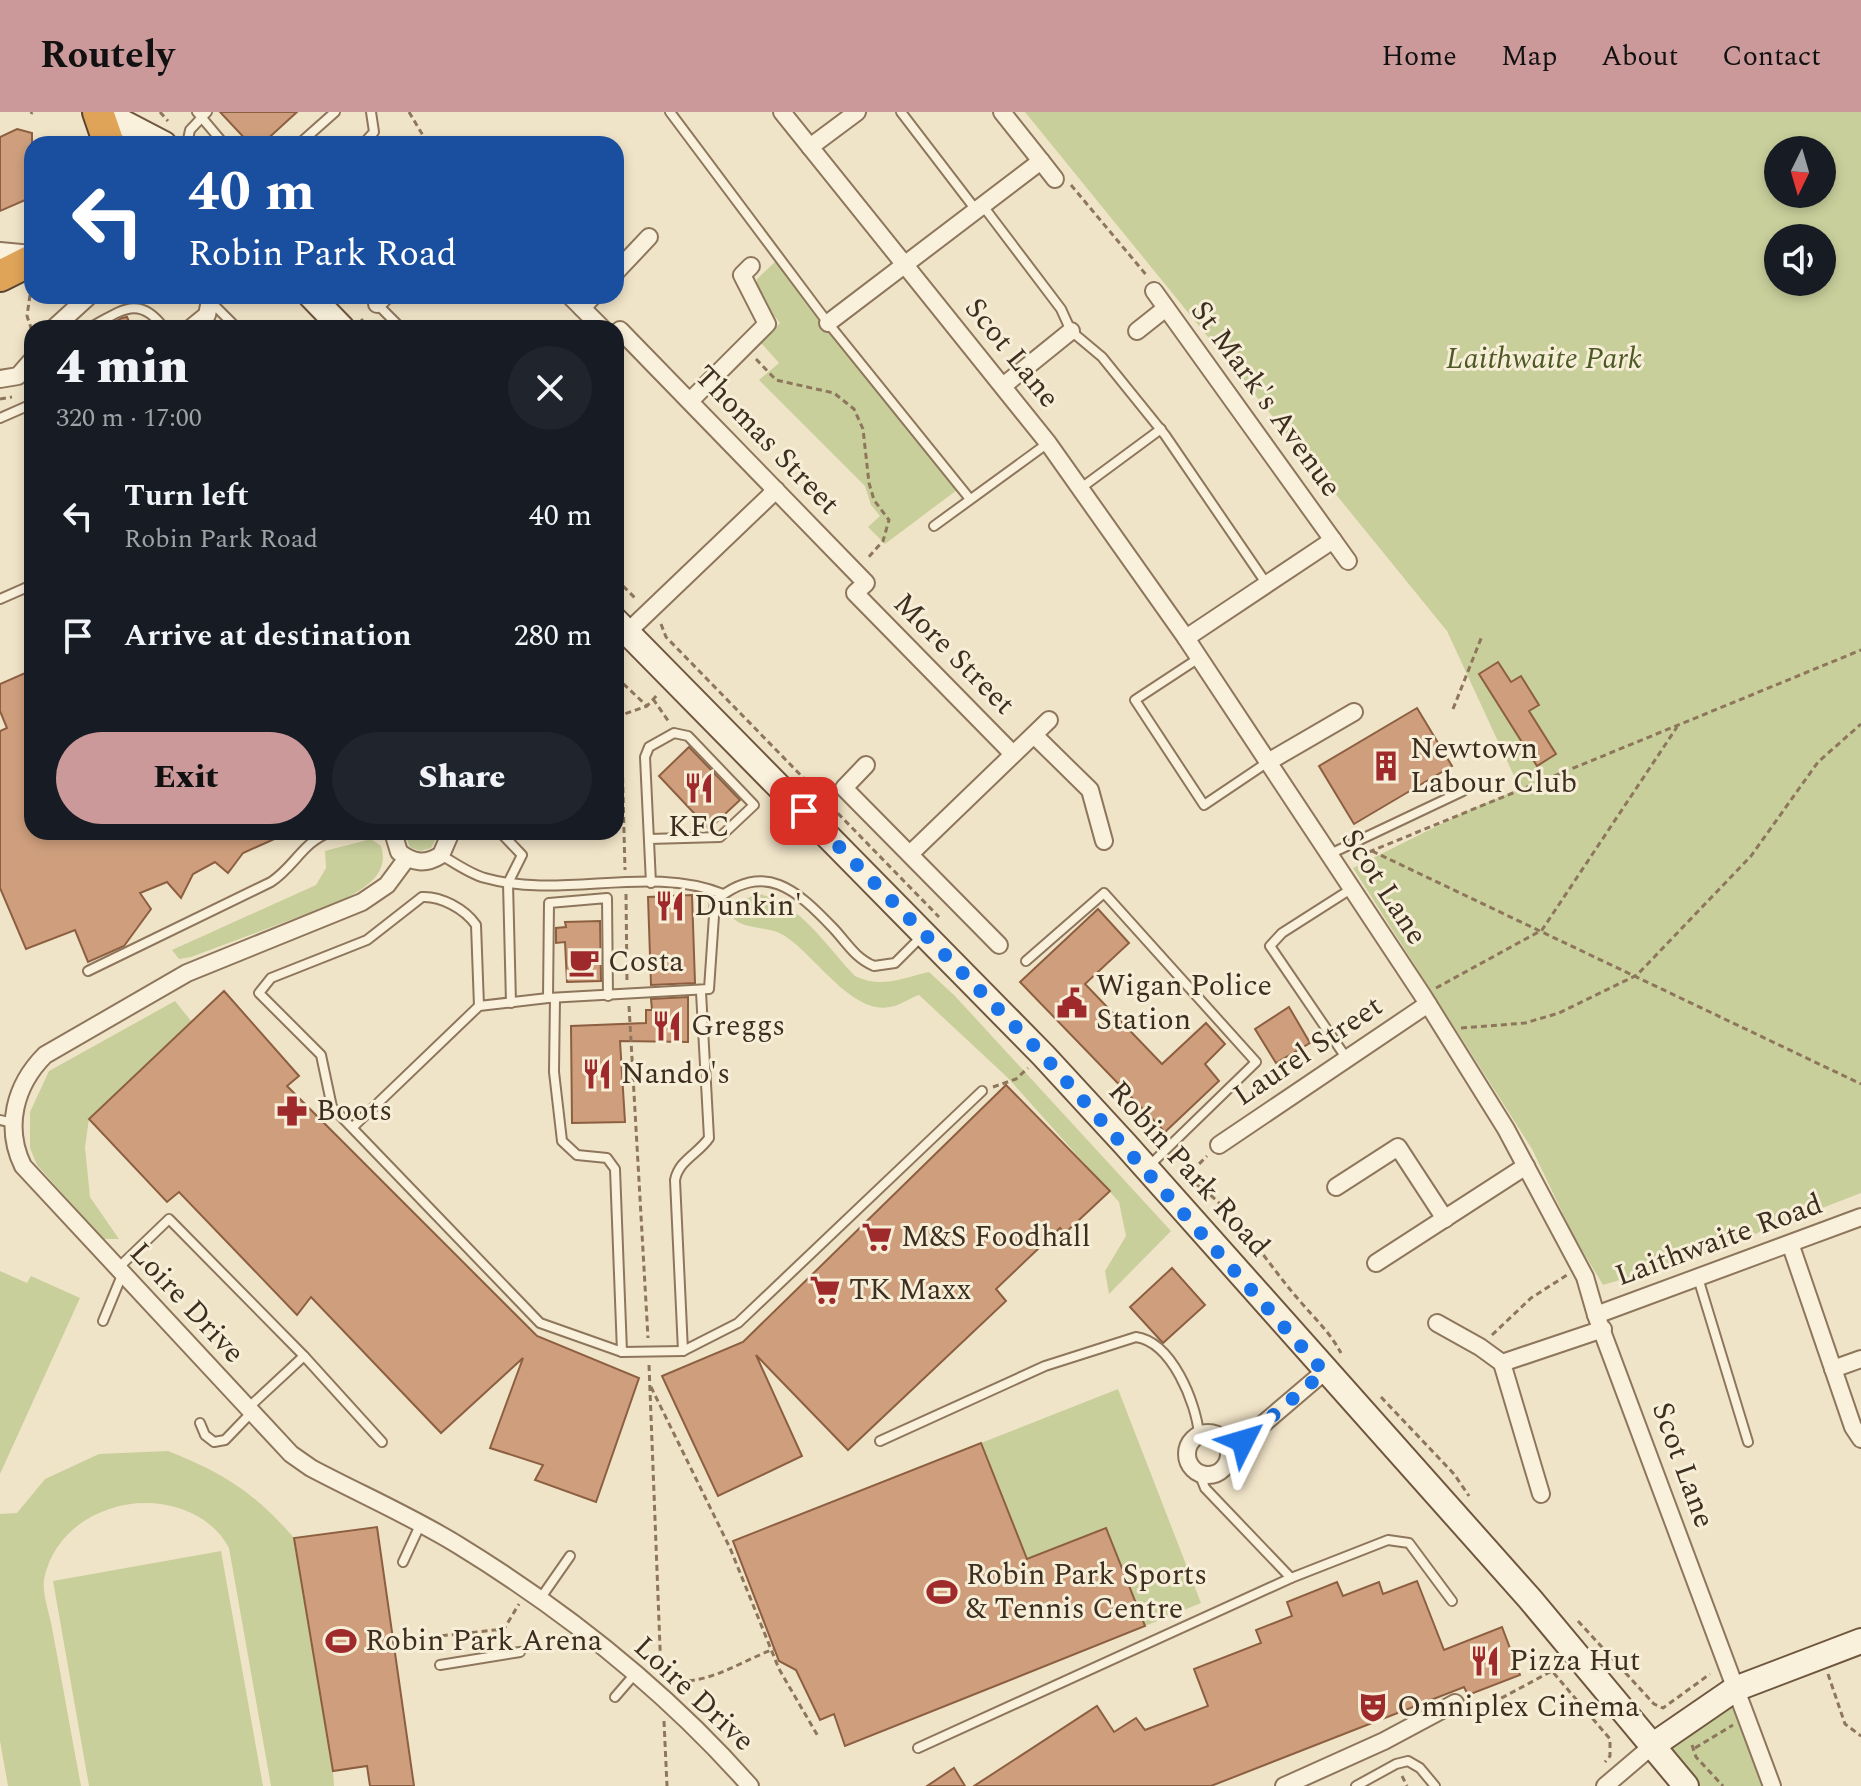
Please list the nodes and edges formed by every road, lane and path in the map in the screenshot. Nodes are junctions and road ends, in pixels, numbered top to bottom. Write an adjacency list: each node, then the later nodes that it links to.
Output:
1 (100, 112): 11 (street); 12 (highway)
2 (335, 112): 15 (lane)
3 (371, 112): 16 (lane)
4 (409, 112): 17 (path)
5 (670, 112): 36 (lane)
6 (782, 112): 18 (street, Scot Lane)
7 (857, 112): 18 (street)
8 (901, 112): 21 (lane)
9 (1002, 112): 19 (street)
10 (202, 114): 13 (lane); 14 (lane)
11 (151, 130)
12 (107, 136)
13 (189, 136)
14 (218, 136)
15 (308, 136)
16 (370, 136)
17 (423, 136)
18 (810, 147): 24 (street, Scot Lane)
19 (1041, 161): 20 (street); 21 (street)
20 (1055, 179): 26 (path)
21 (980, 209): 24 (street); 37 (lane)
22 (649, 237): 23 (street)
23 (624, 264)
24 (906, 265): 36 (street); 43 (street, Scot Lane)
25 (751, 266): 40 (street)
26 (1154, 291): 30 (street, St Mark's Avenue)
27 (80, 304): 31 (street)
28 (216, 304): 34 (lane)
29 (319, 304): 35 (street)
30 (1166, 308): 38 (street); 53 (street, St Mark's Avenue)
31 (63, 320)
32 (105, 320): 33 (lane)
33 (156, 320)
34 (230, 320)
35 (334, 320)
36 (828, 323): 51 (lane)
37 (1071, 331): 43 (street); 47 (lane)
38 (1137, 331)
39 (624, 334): 44 (street, Thomas Street)
40 (746, 347): 44 (street); 55 (path)
41 (24, 369): 42 (street)
42 (0, 379)
43 (1003, 386): 48 (street, Scot Lane)
44 (691, 400): 50 (street, Thomas Street)
45 (24, 408): 46 (lane)
46 (0, 418)
47 (1161, 429): 49 (lane); 56 (lane)
48 (1048, 443): 49 (street, Scot Lane); 51 (lane)
49 (1081, 488): 64 (street, Scot Lane)
50 (776, 490): 55 (street, Thomas Street); 61 (street)
51 (970, 499): 52 (lane)
52 (934, 526)
53 (1333, 540): 54 (street, St Mark's Avenue); 56 (street, St Mark's Avenue)
54 (1348, 561)
55 (855, 573): 79 (street, More Street)
56 (1266, 583): 64 (street, St Mark's Avenue)
57 (624, 587): 59 (path)
58 (24, 588): 60 (lane)
59 (631, 594)
60 (0, 599)
61 (624, 628)
62 (624, 636): 101 (street, Robin Park Road)
63 (1482, 636): 71 (path)
64 (1186, 638): 66 (street, Scot Lane)
65 (1861, 650): 76 (path)
66 (1199, 658): 80 (street, Scot Lane); 80 (lane)
67 (624, 684): 70 (path)
68 (659, 692): 69 (path)
69 (653, 699): 70 (path); 77 (path)
70 (647, 706): 73 (path)
71 (1453, 709)
72 (1354, 712): 80 (street)
73 (624, 715)
74 (1049, 720): 78 (street, More Street)
75 (1861, 724): 105 (path)
76 (1677, 727): 90 (path); 100 (path)
77 (674, 733): 83 (lane); 83 (lane)
78 (1035, 736): 79 (street, More Street); 89 (street, More Street)
79 (1012, 753): 91 (street, More Street)
80 (1268, 762): 94 (street, Scot Lane)
81 (866, 765): 91 (street)
82 (1463, 791): 94 (lane)
83 (649, 839): 96 (lane)
84 (313, 840): 104 (lane)
85 (393, 840): 93 (street)
86 (448, 840): 92 (street)
87 (508, 840): 95 (lane)
88 (623, 840): 97 (path)
89 (1104, 841)
90 (1372, 851): 94 (path); 100 (path)
91 (910, 854): 102 (street)
92 (441, 855): 93 (street); 95 (lane)
93 (407, 858): 118 (street, Loire Drive)
94 (1332, 861): 98 (street, Scot Lane)
95 (508, 883): 97 (lane); 111 (lane)
96 (651, 883): 97 (lane); 99 (lane)
97 (625, 884): 107 (path)
98 (1351, 889): 110 (street, Scot Lane); 115 (lane)
99 (723, 894): 101 (lane); 106 (lane)
100 (1542, 930): 105 (path); 110 (path)
101 (924, 934): 114 (street, Robin Park Road)
102 (999, 945)
103 (1026, 961): 122 (lane)
104 (88, 971)
105 (1637, 975): 113 (path); 116 (path)
106 (701, 992): 107 (lane); 137 (lane)
107 (628, 995): 108 (lane); 136 (path)
108 (608, 996): 109 (lane); 109 (lane)
109 (552, 998): 111 (lane); 138 (lane)
110 (1425, 1000): 113 (street, Scot Lane); 115 (street, Laurel Street)
111 (511, 1003): 112 (lane)
112 (479, 1006): 119 (lane); 119 (lane)
113 (1443, 1029): 121 (street, Scot Lane)
114 (1043, 1055): 117 (path); 122 (street, Robin Park Road)
115 (1347, 1059): 120 (street, Laurel Street)
116 (1861, 1084)
117 (982, 1091): 137 (lane)
118 (6, 1122): 130 (street, Loire Drive)
119 (354, 1126): 138 (lane)
120 (1219, 1145): 123 (path)
121 (1526, 1166): 126 (street); 129 (street, Scot Lane)
122 (1147, 1168): 143 (street, Robin Park Road)
123 (1185, 1178)
124 (1336, 1187): 126 (street)
125 (1861, 1217): 127 (street, Laithwaite Road)
126 (1445, 1219): 128 (street)
127 (1791, 1246): 131 (street, Laithwaite Road); 142 (street)
128 (1376, 1263)
129 (1580, 1267): 133 (street, Scot Lane); 135 (path)
130 (119, 1272): 132 (lane); 139 (lane); 145 (street, Loire Drive)
131 (1697, 1277): 133 (street, Laithwaite Road); 151 (lane)
132 (103, 1321)
133 (1599, 1322): 141 (street, Laithwaite Road); 167 (street, Scot Lane)
134 (1437, 1323): 135 (street)
135 (1480, 1347): 141 (street)
136 (648, 1351): 137 (lane); 138 (lane); 144 (path)
137 (683, 1351)
138 (622, 1352)
139 (304, 1356): 145 (lane); 150 (lane)
140 (1861, 1359): 142 (street)
141 (1502, 1363): 154 (street)
142 (1833, 1369): 148 (street)
143 (1324, 1372): 152 (street); 178 (street, Robin Park Road)
144 (649, 1384): 163 (path); 163 (path)
145 (249, 1411): 146 (lane); 155 (street, Loire Drive)
146 (200, 1423)
147 (1199, 1434): 149 (lane); 152 (street); 153 (street)
148 (1861, 1439)
149 (880, 1441)
150 (382, 1442)
151 (1748, 1442)
152 (1228, 1446): 153 (street)
153 (1199, 1473): 158 (lane)
154 (1541, 1494)
155 (421, 1523): 157 (lane); 159 (street, Loire Drive)
156 (570, 1556): 159 (lane)
157 (403, 1562)
158 (1291, 1578): 160 (lane); 179 (lane)
159 (533, 1595): 161 (path); 168 (street, Loire Drive)
160 (1452, 1601)
161 (412, 1639)
162 (1861, 1641): 165 (street)
163 (773, 1650): 177 (path)
164 (520, 1652): 166 (lane)
165 (1821, 1655): 169 (street); 176 (path)
166 (440, 1665)
167 (1727, 1666): 169 (street, Scot Lane); 170 (path)
168 (634, 1675): 171 (lane); 172 (street, Loire Drive)
169 (1735, 1689): 174 (street, Scot Lane); 178 (street)
170 (1644, 1692)
171 (615, 1697)
172 (664, 1700): 181 (path); 182 (street, Loire Drive)
173 (1455, 1703): 183 (street)
174 (1746, 1717): 187 (path); 188 (street, Scot Lane)
175 (1465, 1718): 180 (path)
176 (1861, 1736)
177 (819, 1738)
178 (1652, 1746): 180 (street); 186 (street, Robin Park Road)
179 (918, 1748)
180 (1601, 1778)
181 (667, 1786)
182 (750, 1786)
183 (1284, 1786)
184 (1356, 1786): 185 (lane)
185 (1435, 1786)
186 (1686, 1786)
187 (1723, 1786)
188 (1772, 1786)

